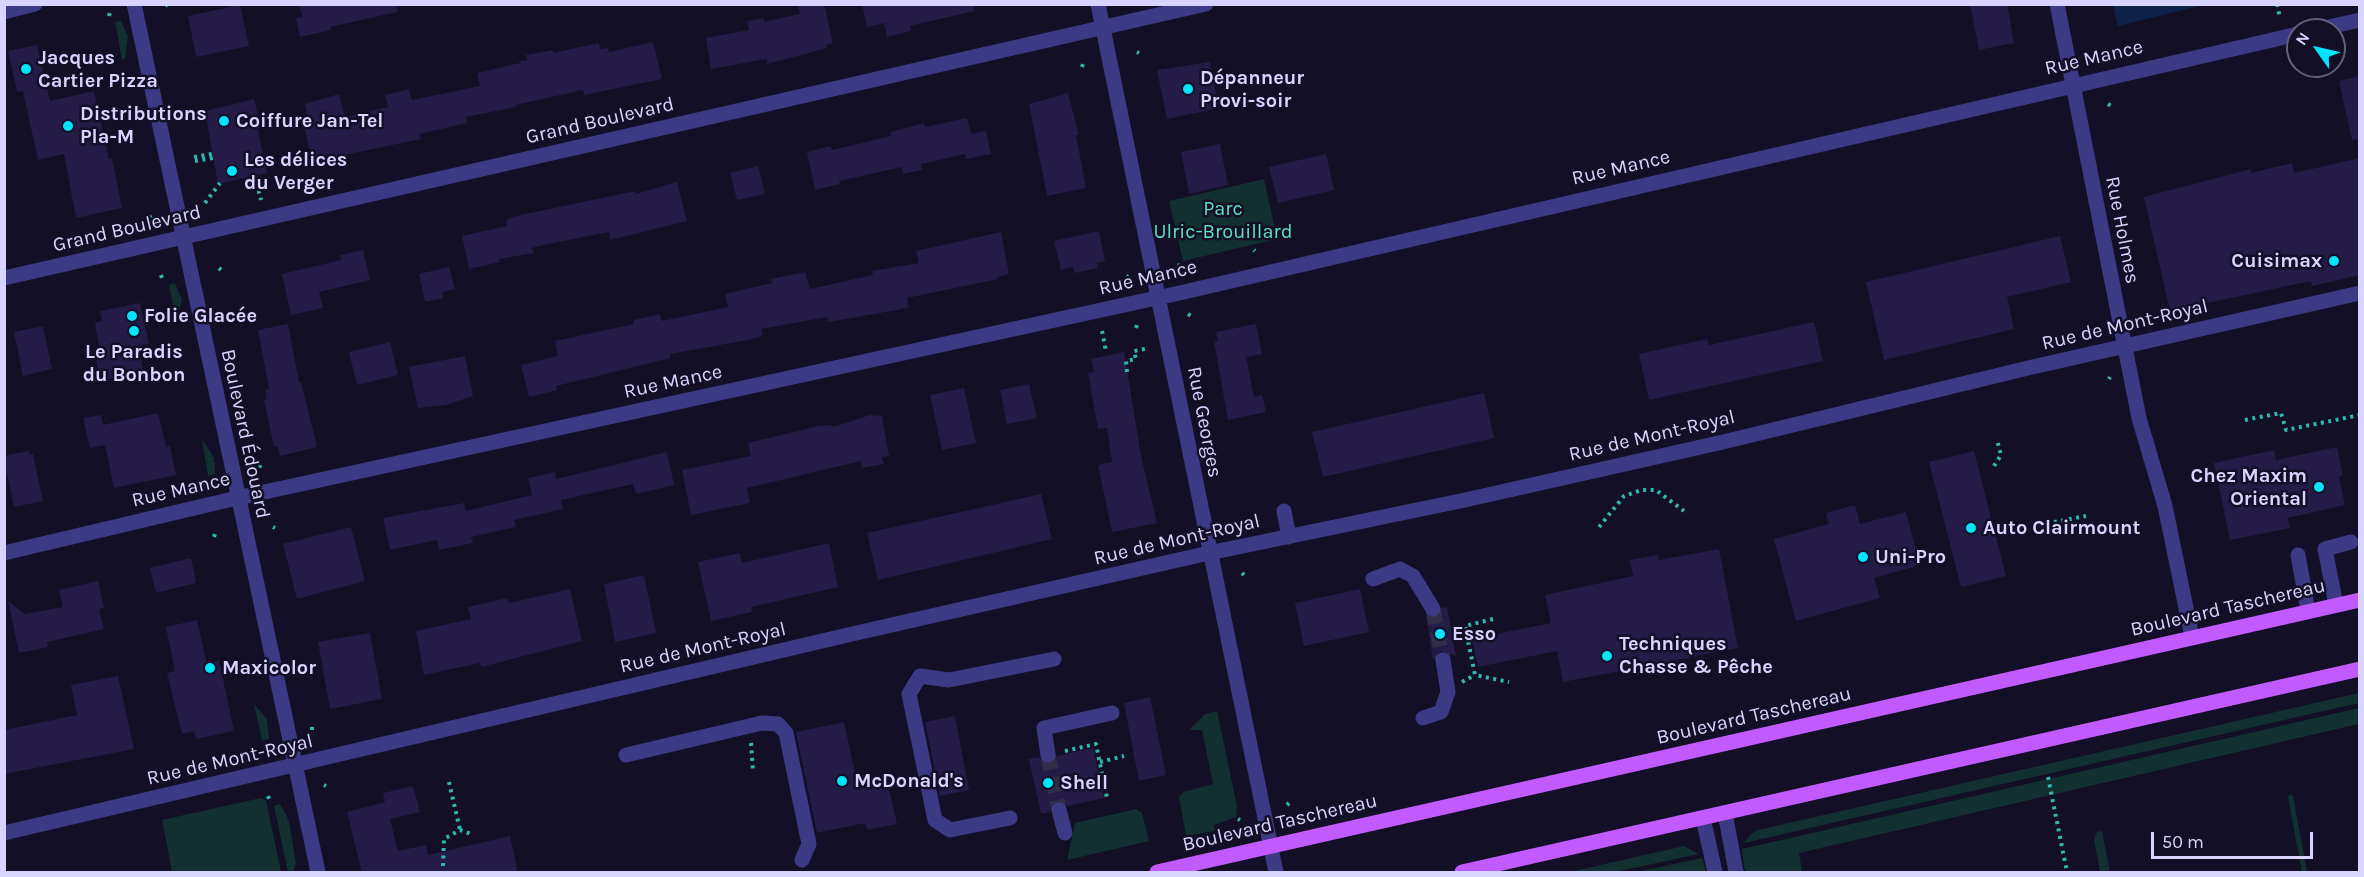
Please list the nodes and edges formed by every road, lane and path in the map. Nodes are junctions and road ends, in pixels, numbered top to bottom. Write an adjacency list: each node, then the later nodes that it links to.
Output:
1 (35, 4): 7 (street)
2 (134, 4): 18 (street, Boulevard Édouard)
3 (1098, 4): 9 (street, Rue Georges)
4 (1206, 4): 9 (street, Grand Boulevard)
5 (2057, 4): 11 (street, Rue Holmes)
6 (2277, 4): 8 (path)
7 (4, 12)
8 (2280, 18)
9 (1103, 28): 18 (street, Grand Boulevard); 21 (street, Rue Georges)
10 (2286, 37): 11 (street, Rue Mance)
11 (2073, 84): 21 (street, Rue Mance); 23 (street, Rue Holmes)
12 (212, 156): 13 (path)
13 (195, 159)
14 (255, 176): 16 (path)
15 (220, 183): 17 (path)
16 (261, 200)
17 (205, 203)
18 (183, 238): 19 (street, Grand Boulevard); 31 (street, Boulevard Édouard)
19 (4, 278)
20 (2360, 293): 23 (street, Rue de Mont-Royal)
21 (1157, 298): 31 (street, Rue Mance); 40 (street, Rue Georges)
22 (1102, 331): 25 (path)
23 (2124, 348): 37 (street, Rue de Mont-Royal); 48 (street, Rue Holmes)
24 (1146, 349): 26 (path)
25 (1106, 351)
26 (1127, 372)
27 (2360, 415): 28 (path)
28 (2245, 420)
29 (1997, 440): 30 (path)
30 (1994, 466)
31 (237, 498): 39 (street, Rue Mance); 60 (street, Boulevard Édouard)
32 (1284, 511): 37 (street)
33 (1684, 511): 35 (path)
34 (2086, 516): 36 (path)
35 (1599, 527)
36 (1995, 533)
37 (1289, 537): 40 (street, Rue de Mont-Royal)
38 (2351, 542): 44 (street)
39 (4, 553)
40 (1209, 553): 60 (street, Rue de Mont-Royal); 73 (street, Rue Georges)
41 (2298, 555): 46 (street)
42 (1373, 579): 45 (street)
43 (2360, 600): 44 (main road, Boulevard Taschereau)
44 (2336, 605): 46 (main road, Boulevard Taschereau)
45 (1432, 609)
46 (2308, 611): 48 (main road, Boulevard Taschereau)
47 (1493, 619): 52 (path)
48 (2192, 637): 73 (main road, Boulevard Taschereau)
49 (1054, 659): 67 (street)
50 (1443, 660): 54 (street)
51 (2360, 669): 66 (main road)
52 (1509, 682)
53 (1112, 713): 56 (street)
54 (1423, 717)
55 (749, 726): 57 (street); 61 (path); 74 (street)
56 (1053, 754): 59 (path)
57 (626, 756)
58 (1124, 756): 59 (path)
59 (1100, 762): 64 (path)
60 (293, 767): 70 (street, Rue de Mont-Royal); 76 (street, Boulevard Édouard)
61 (753, 772)
62 (2048, 777): 82 (path)
63 (449, 782): 69 (path)
64 (1107, 798)
65 (1059, 810): 71 (street)
66 (1725, 813): 68 (main road); 81 (street)
67 (1010, 818)
68 (1703, 818): 79 (main road); 80 (street)
69 (460, 830): 72 (path); 75 (path)
70 (4, 833)
71 (1065, 833)
72 (471, 834)
73 (1271, 847): 77 (main road, Boulevard Taschereau); 78 (street, Rue Georges)
74 (802, 860)
75 (443, 866)
76 (318, 873)
77 (1157, 873)
78 (1276, 873)
79 (1462, 873)
80 (1715, 873)
81 (1736, 873)
82 (2067, 873)

